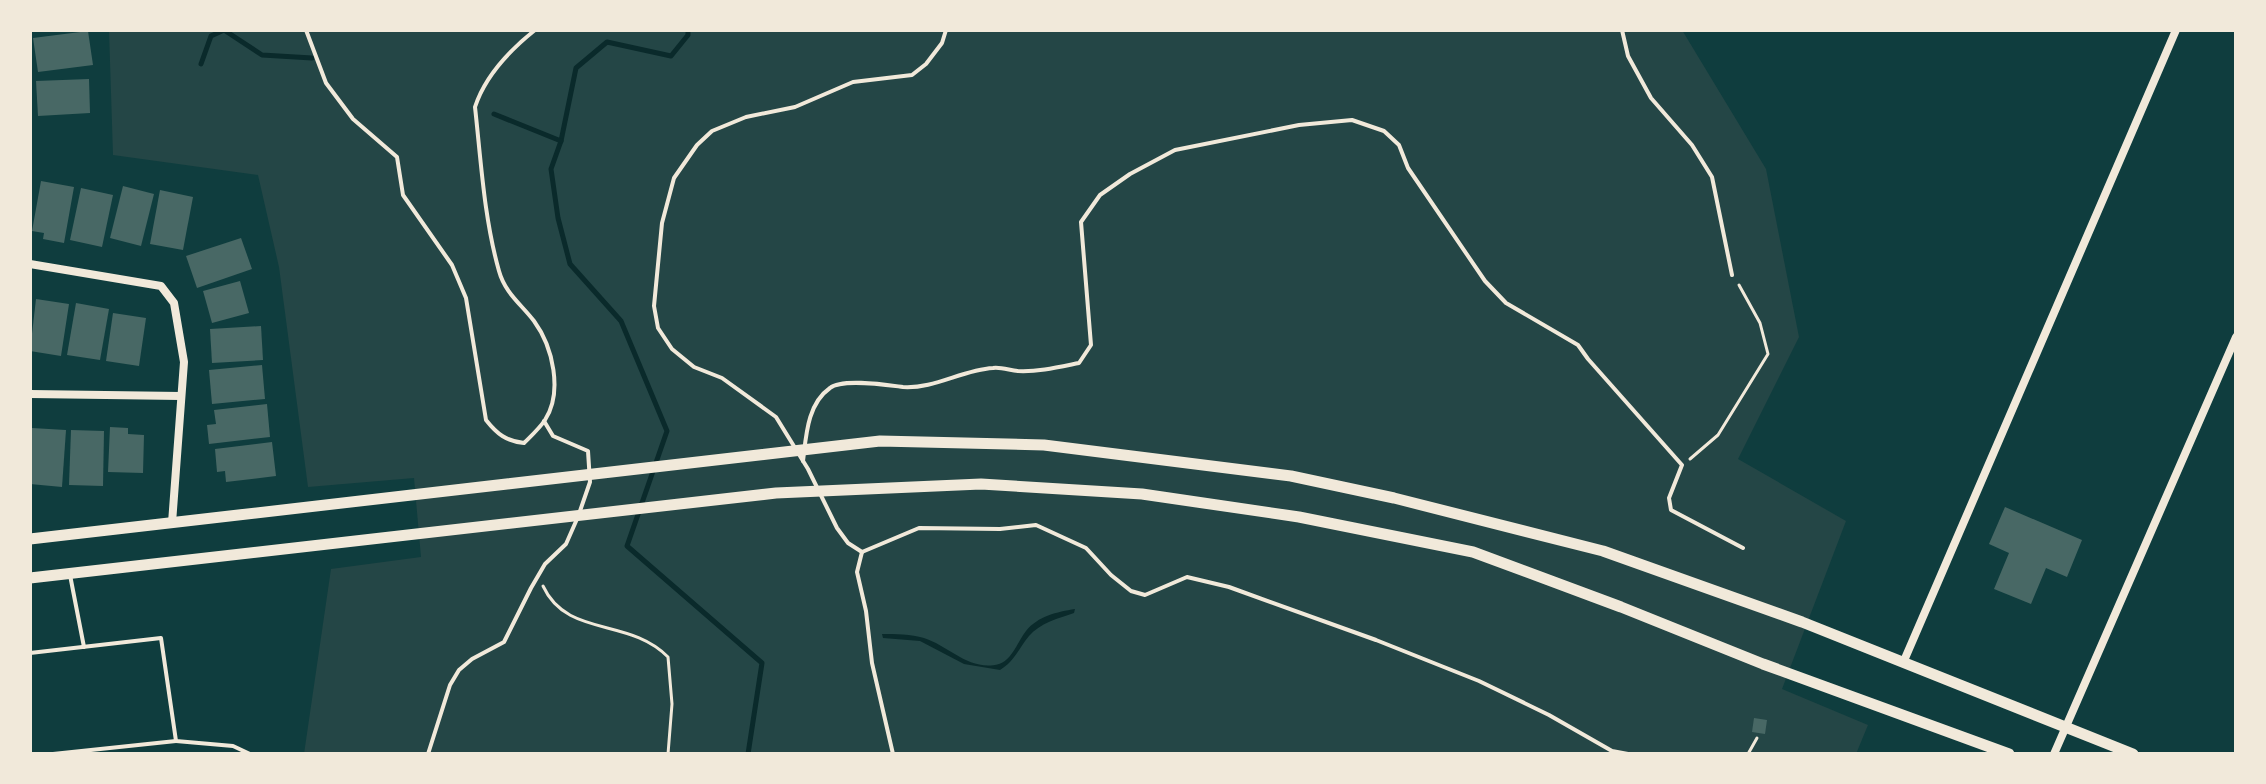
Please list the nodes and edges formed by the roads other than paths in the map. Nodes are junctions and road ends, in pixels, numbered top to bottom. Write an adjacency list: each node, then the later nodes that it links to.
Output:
1 (306, 30): 11 (lane)
2 (535, 30): 11 (lane)
3 (946, 30): 12 (lane)
4 (1622, 30): 7 (lane)
5 (2176, 30): 21 (street)
6 (30, 264): 10 (street)
7 (1732, 275)
8 (2236, 337): 22 (street)
9 (30, 394): 10 (street)
10 (181, 396): 13 (street)
11 (544, 421): 26 (lane)
12 (803, 461): 15 (lane); 16 (lane)
13 (172, 523): 14 (main road); 21 (main road)
14 (30, 539)
15 (1743, 548)
16 (862, 552): 27 (lane); 28 (lane)
17 (70, 573): 18 (main road); 19 (lane); 29 (main road)
18 (30, 578)
19 (84, 647): 20 (lane); 23 (lane)
20 (30, 653)
21 (1903, 663): 22 (main road)
22 (2067, 727): 30 (street); 31 (main road)
23 (176, 741): 24 (lane); 25 (lane)
24 (53, 754)
25 (250, 754)
26 (428, 754)
27 (893, 754)
28 (1628, 754)
29 (2009, 754)
30 (2054, 754)
31 (2133, 754)

